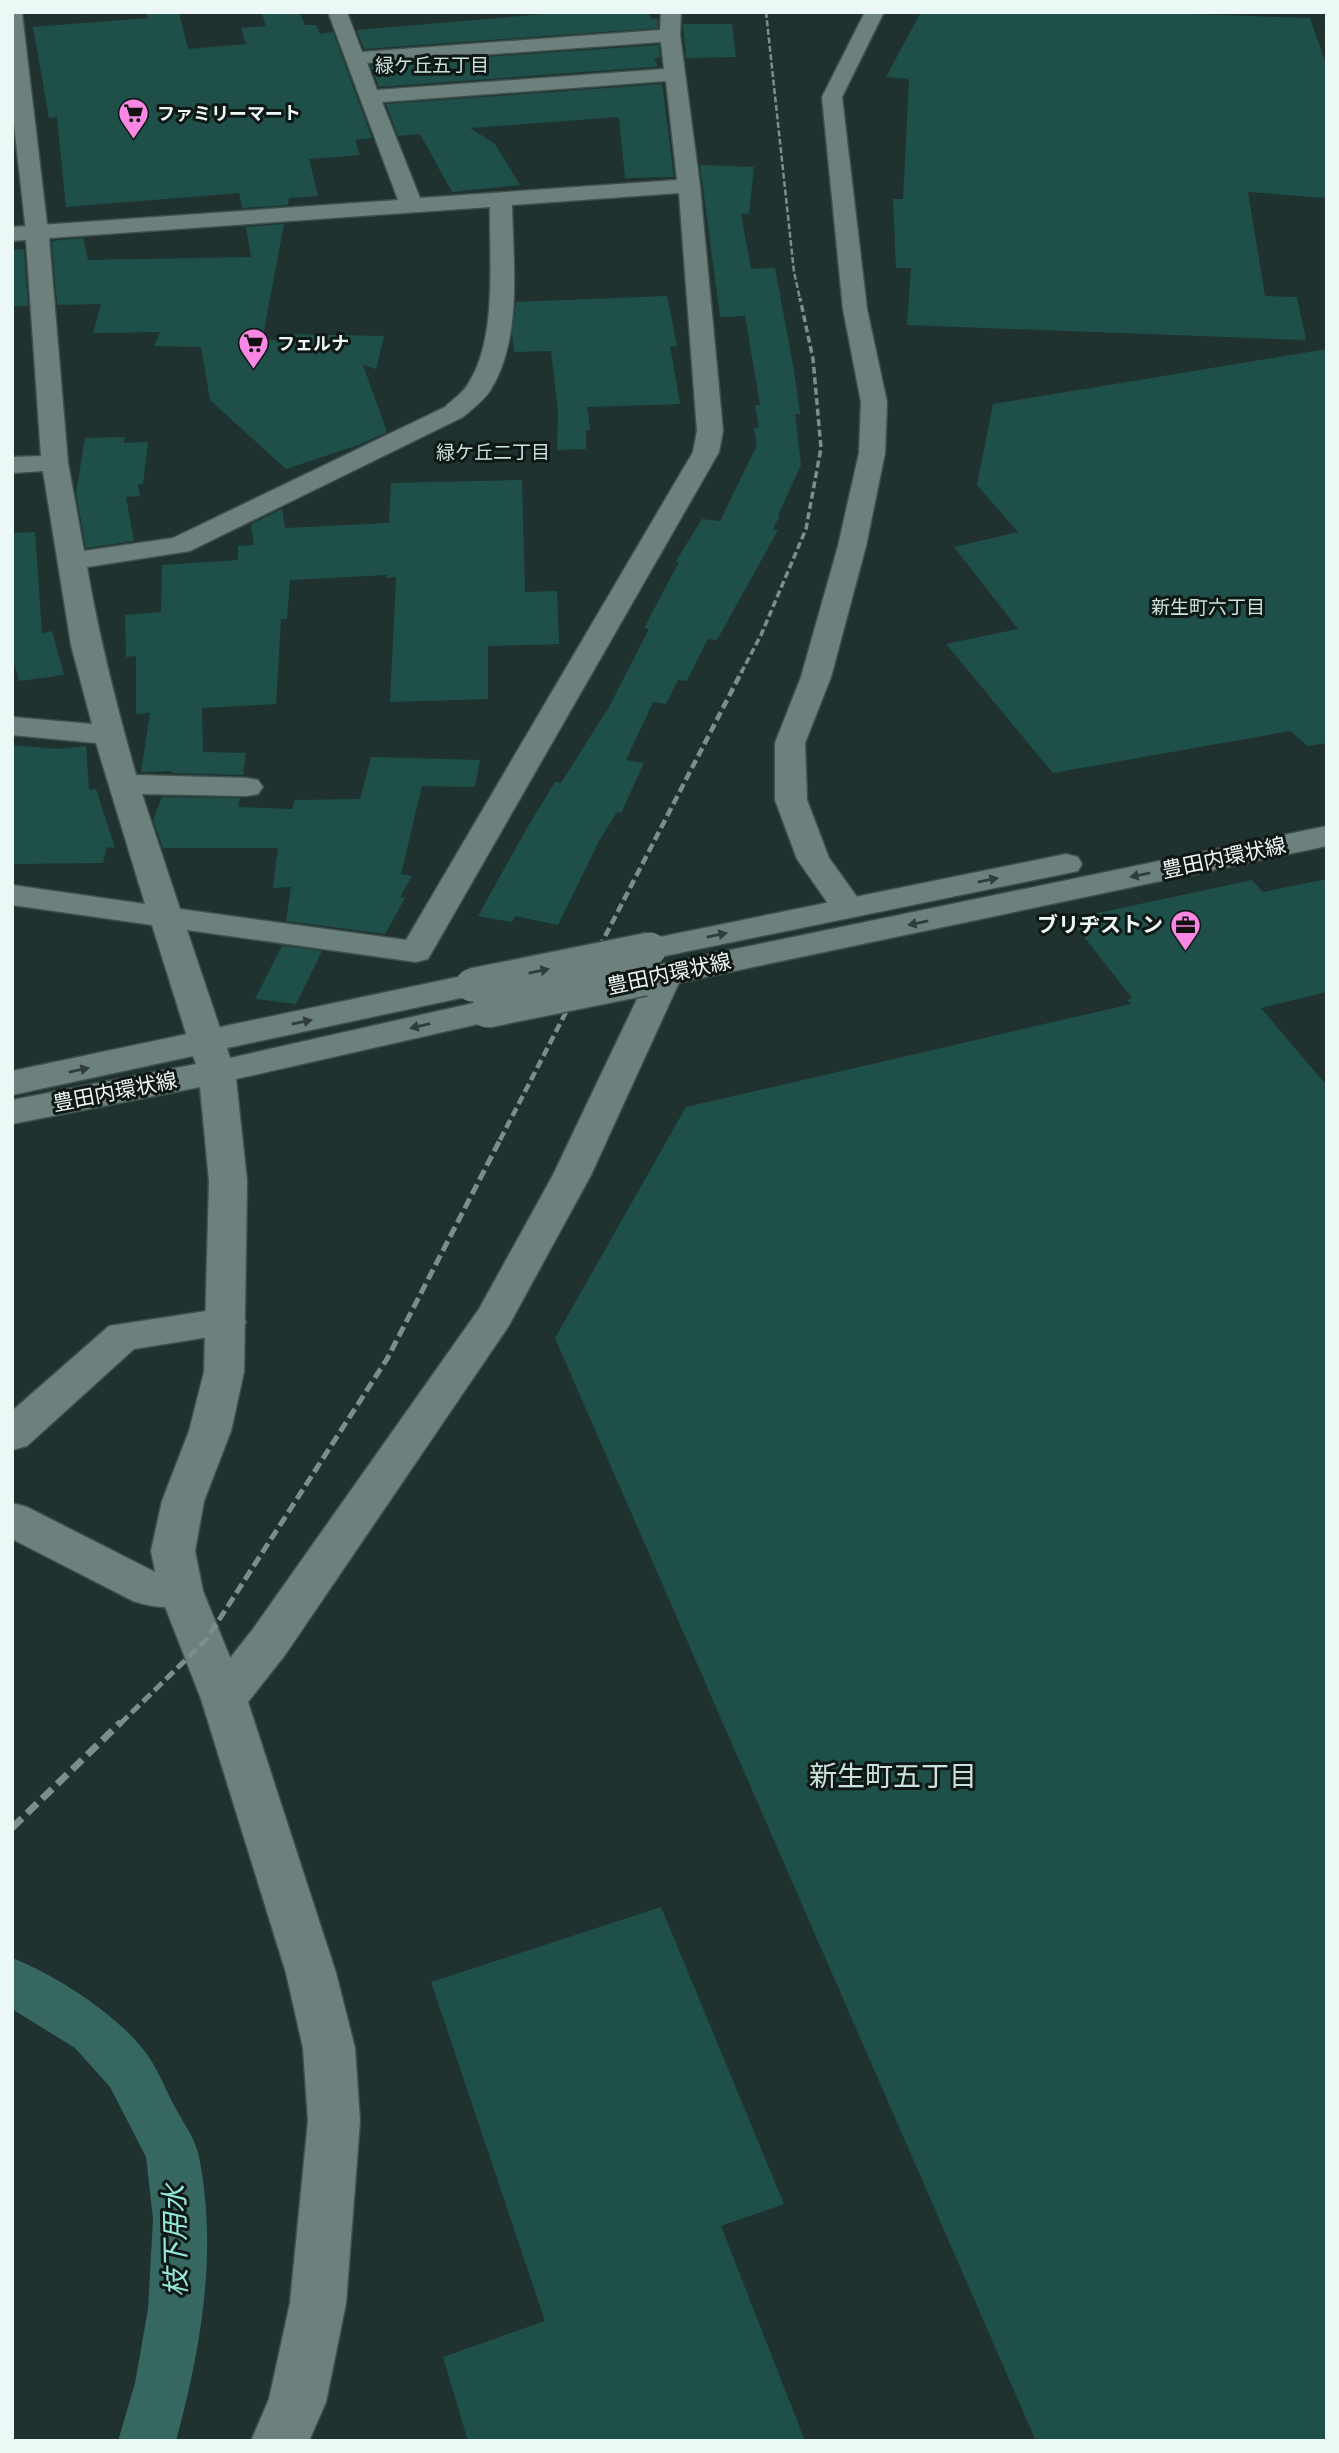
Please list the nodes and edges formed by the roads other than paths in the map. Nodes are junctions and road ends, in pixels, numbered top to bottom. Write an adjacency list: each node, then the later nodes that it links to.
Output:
1 (337, 12): 7 (street)
2 (671, 12): 5 (street)
3 (875, 12): 25 (street)
4 (12, 13): 6 (street)
5 (670, 35): 7 (street); 8 (street)
6 (15, 55): 13 (street)
7 (355, 58): 9 (street)
8 (675, 74): 9 (street); 10 (street)
9 (370, 97): 12 (street)
10 (689, 186): 11 (street); 26 (street)
11 (501, 201): 12 (street); 17 (street)
12 (412, 207): 13 (street)
13 (37, 232): 14 (street); 15 (street)
14 (12, 234)
15 (55, 463): 16 (street); 17 (street)
16 (12, 465)
17 (71, 561): 19 (street)
18 (12, 726): 19 (street)
19 (112, 735): 20 (street)
20 (123, 784): 21 (street); 26 (street)
21 (247, 788)
22 (1327, 810): 25 (street, 豊田内環状線, one-way to 22)
23 (1327, 836): 27 (street, 豊田内環状線, one-way to 27)
24 (12, 895): 26 (street)
25 (848, 908): 27 (street, 豊田内環状線, one-way to 25)
26 (166, 919): 28 (street)
27 (653, 968): 28 (street, 豊田内環状線, bridge); 35 (street)
28 (212, 1058): 29 (street, 豊田内環状線, one-way to 28); 30 (street, 豊田内環状線); 31 (street)
29 (12, 1083)
30 (12, 1112)
31 (226, 1322): 32 (street); 34 (street)
32 (12, 1435)
33 (12, 1519): 34 (street)
34 (181, 1591): 35 (street)
35 (224, 1699): 36 (street)
36 (281, 2441)

